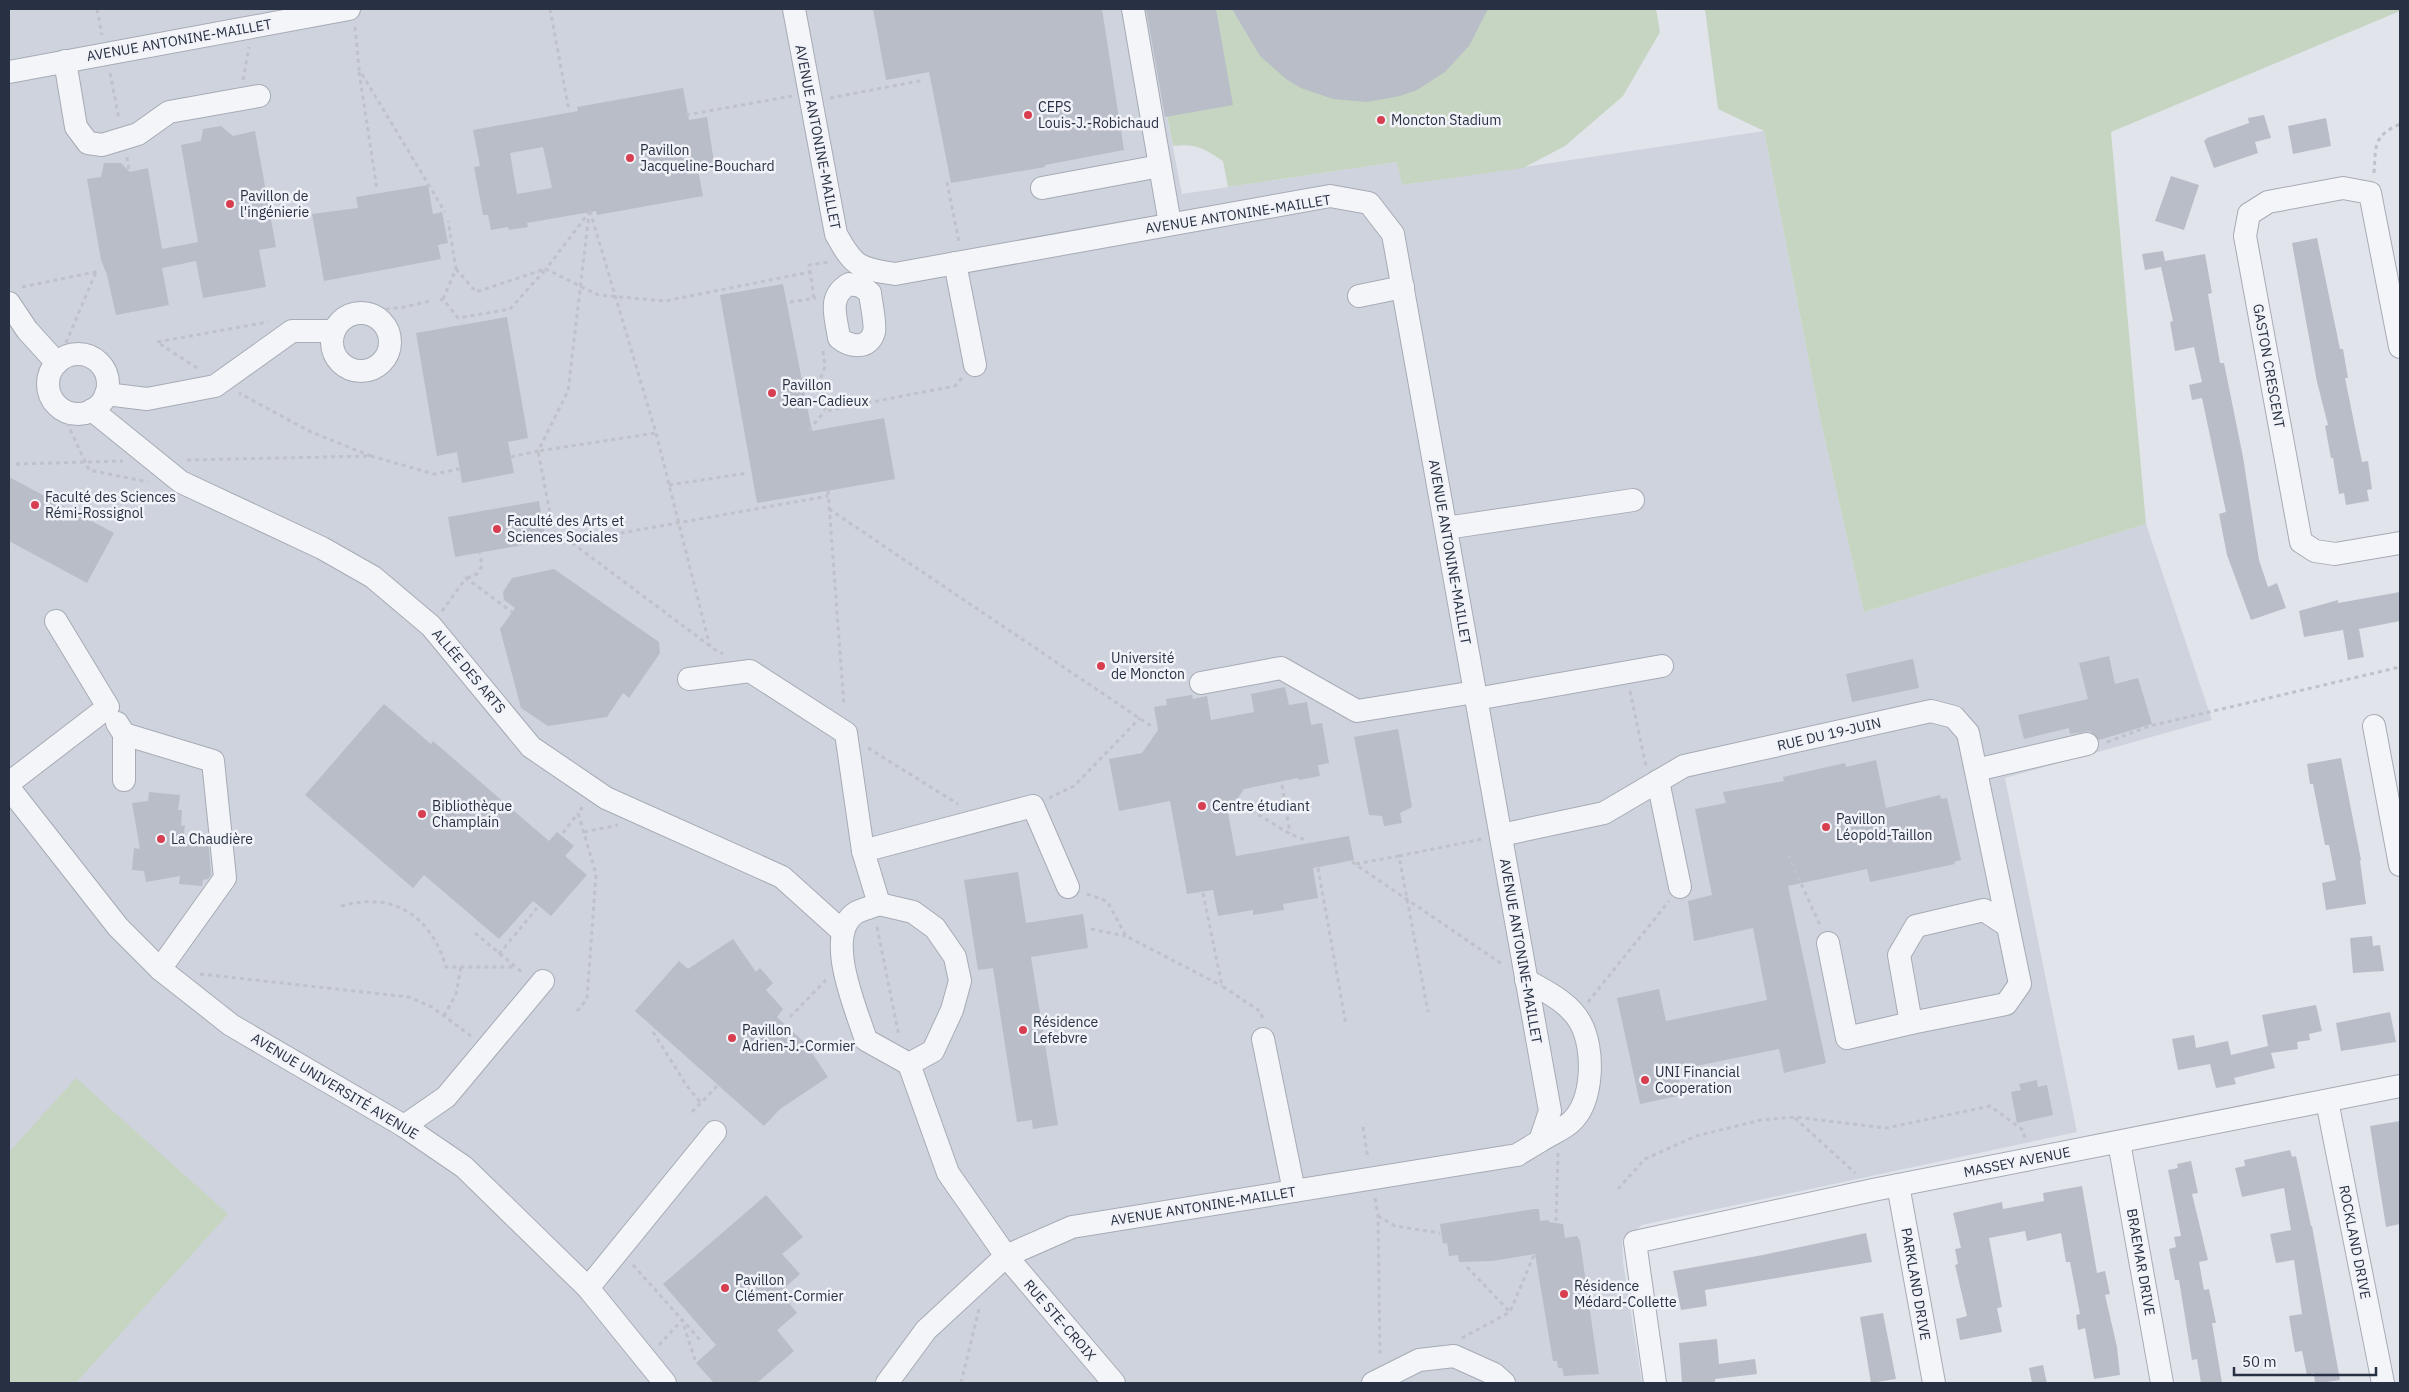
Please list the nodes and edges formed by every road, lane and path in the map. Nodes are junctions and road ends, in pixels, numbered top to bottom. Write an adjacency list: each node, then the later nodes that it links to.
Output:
1 (97, 9): 7 (path)
2 (550, 9): 12 (path)
3 (794, 9): 25 (street, AVENUE ANTONINE-MAILLET)
4 (1133, 9): 15 (street)
5 (351, 13): 6 (street, AVENUE ANTONINE-MAILLET); 9 (path)
6 (260, 20): 7 (street, AVENUE ANTONINE-MAILLET); 11 (path)
7 (106, 54): 8 (street, AVENUE ANTONINE-MAILLET); 14 (path)
8 (65, 61): 10 (street, AVENUE ANTONINE-MAILLET); 14 (street)
9 (359, 69): 19 (path); 22 (path)
10 (9, 72)
11 (249, 98): 14 (street)
12 (569, 111)
13 (2400, 124): 20 (path)
14 (123, 139): 16 (path)
15 (1160, 166): 18 (street); 24 (street)
16 (129, 171)
17 (948, 182): 25 (path)
18 (1042, 188)
19 (376, 189)
20 (2370, 193): 37 (street); 61 (street, GASTON CRESCENT)
21 (590, 211): 27 (path); 29 (path); 33 (path)
22 (446, 212)
23 (448, 221): 26 (path)
24 (1170, 224): 25 (street, AVENUE ANTONINE-MAILLET); 30 (street, AVENUE ANTONINE-MAILLET)
25 (959, 263): 39 (street)
26 (456, 269): 27 (path); 27 (path)
27 (546, 269): 29 (path)
28 (810, 272): 33 (path)
29 (580, 286): 33 (path); 46 (path)
30 (1403, 287): 32 (street); 59 (street, AVENUE ANTONINE-MAILLET)
31 (14, 295): 38 (street); 38 (path)
32 (1358, 296)
33 (615, 298): 45 (path)
34 (430, 301): 35 (path)
35 (343, 320): 40 (street)
36 (274, 321): 40 (path)
37 (2400, 347)
38 (56, 363): 41 (street); 42 (street)
39 (974, 365)
40 (220, 383): 41 (street); 47 (path)
41 (99, 402): 42 (street); 49 (street, ALLÉE DES ARTS)
42 (60, 408): 50 (path)
43 (825, 410): 44 (path)
44 (809, 430)
45 (656, 433): 46 (path); 55 (path)
46 (538, 451): 48 (path); 60 (path)
47 (371, 456): 49 (path); 52 (path)
48 (511, 458)
49 (154, 461): 50 (path); 66 (street, ALLÉE DES ARTS)
50 (86, 462): 51 (path); 53 (path)
51 (16, 464)
52 (460, 469)
53 (90, 470)
54 (748, 472): 55 (path)
55 (669, 485): 58 (path)
56 (1633, 500): 59 (street)
57 (829, 509): 58 (path); 76 (path); 80 (path)
58 (678, 523): 60 (path); 67 (path)
59 (1446, 528): 74 (street, AVENUE ANTONINE-MAILLET)
60 (570, 542): 67 (path)
61 (2400, 543)
62 (480, 553): 63 (path)
63 (466, 578): 64 (path); 66 (path)
64 (512, 612)
65 (56, 621): 75 (street)
66 (431, 626): 88 (street, ALLÉE DES ARTS)
67 (710, 647): 70 (path)
68 (1662, 666): 71 (street)
69 (2400, 667): 81 (path)
70 (750, 672): 72 (street); 80 (street)
71 (1626, 672): 74 (street); 85 (path)
72 (690, 679)
73 (1201, 683): 74 (street)
74 (1476, 696): 95 (street, AVENUE ANTONINE-MAILLET)
75 (108, 707): 79 (street); 84 (street)
76 (1140, 718): 77 (path); 90 (path)
77 (1151, 726)
78 (2374, 726): 100 (street)
79 (124, 734): 83 (street); 119 (street)
80 (846, 734): 92 (path); 97 (street)
81 (2087, 744): 82 (street)
82 (1976, 770): 85 (street, RUE DU 19-JUIN); 109 (street, RUE DU 19-JUIN)
83 (124, 780)
84 (9, 783)
85 (1655, 783): 95 (street, RUE DU 19-JUIN); 103 (street)
86 (1282, 785): 94 (path)
87 (9, 788): 119 (street, AVENUE UNIVERSITÉ AVENUE)
88 (595, 791): 91 (path); 111 (street, ALLÉE DES ARTS)
89 (1238, 802): 94 (path)
90 (1033, 806): 92 (street); 102 (street)
91 (578, 813): 93 (path); 124 (path)
92 (982, 820): 97 (street)
93 (563, 833)
94 (1290, 834): 96 (path)
95 (1501, 835): 99 (path); 121 (street, AVENUE ANTONINE-MAILLET)
96 (1306, 840)
97 (864, 850): 107 (street)
98 (1788, 855): 114 (path)
99 (1399, 856): 105 (path); 105 (path)
100 (2400, 865)
101 (1318, 868): 130 (path)
102 (1068, 887): 113 (path)
103 (1680, 887): 128 (path)
104 (1203, 892): 123 (path)
105 (1407, 899): 121 (path); 125 (path)
106 (341, 906): 118 (path)
107 (876, 906): 111 (street); 134 (path); 134 (street)
108 (537, 908): 115 (path)
109 (2008, 926): 129 (street, RUE DU 19-JUIN); 129 (street)
110 (1091, 929): 113 (path)
111 (842, 932): 116 (street)
112 (475, 933): 115 (path)
113 (1126, 936): 123 (path)
114 (1828, 943): 129 (street, RUE DU 19-JUIN)
115 (500, 954): 117 (path)
116 (842, 963): 127 (path); 134 (street)
117 (515, 966): 118 (path); 122 (path)
118 (461, 967): 126 (path)
119 (160, 969): 141 (street, AVENUE UNIVERSITÉ AVENUE)
120 (198, 974): 126 (path)
121 (1526, 980): 128 (street); 144 (street, AVENUE ANTONINE-MAILLET)
122 (541, 984): 133 (street)
123 (1222, 986): 132 (path)
124 (577, 1011)
125 (1428, 1012)
126 (444, 1016): 133 (path)
127 (790, 1017)
128 (1576, 1018): 144 (street)
129 (1911, 1023)
130 (1346, 1025)
131 (654, 1032): 138 (path)
132 (1264, 1034): 151 (street)
133 (488, 1048): 141 (street)
134 (907, 1063): 157 (street, RUE STE-CROIX)
135 (719, 1084): 138 (path)
136 (2400, 1086): 137 (street, MASSEY AVENUE)
137 (2327, 1101): 145 (street, MASSEY AVENUE); 176 (street, ROCKLAND DRIVE)
138 (701, 1102): 139 (path)
139 (692, 1112)
140 (1795, 1117): 146 (path); 149 (path); 150 (path)
141 (404, 1126): 159 (street, AVENUE UNIVERSITÉ AVENUE)
142 (1363, 1127): 147 (path)
143 (715, 1132): 155 (street)
144 (1550, 1135): 147 (street, AVENUE ANTONINE-MAILLET); 153 (path)
145 (2119, 1142): 146 (street, MASSEY AVENUE); 175 (street, BRAEMAR DRIVE)
146 (2030, 1159): 148 (street, MASSEY AVENUE)
147 (1372, 1179): 151 (street, AVENUE ANTONINE-MAILLET); 152 (path)
148 (1898, 1185): 150 (street, MASSEY AVENUE); 174 (street, PARKLAND DRIVE)
149 (1618, 1189)
150 (1873, 1190): 173 (street, MASSEY AVENUE)
151 (1294, 1191): 157 (street, AVENUE ANTONINE-MAILLET)
152 (1378, 1215): 154 (path); 167 (path)
153 (1556, 1221)
154 (1440, 1232)
155 (620, 1250): 159 (street); 162 (path)
156 (1534, 1255): 161 (path)
157 (1006, 1256): 169 (street, AVENUE ANTONINE-MAILLET); 171 (street, RUE STE-CROIX)
158 (1467, 1267): 161 (path)
159 (588, 1288): 165 (street, AVENUE UNIVERSITÉ AVENUE)
160 (980, 1307): 170 (path)
161 (1510, 1312): 163 (path)
162 (682, 1320): 164 (path); 165 (path); 166 (path)
163 (1461, 1338)
164 (701, 1341)
165 (645, 1359): 168 (street, AVENUE UNIVERSITÉ AVENUE)
166 (696, 1363)
167 (1377, 1381): 172 (street)
168 (665, 1383)
169 (888, 1383)
170 (961, 1383)
171 (1114, 1383)
172 (1504, 1383)
173 (1655, 1383)
174 (1934, 1383)
175 (2162, 1383)
176 (2383, 1383)

